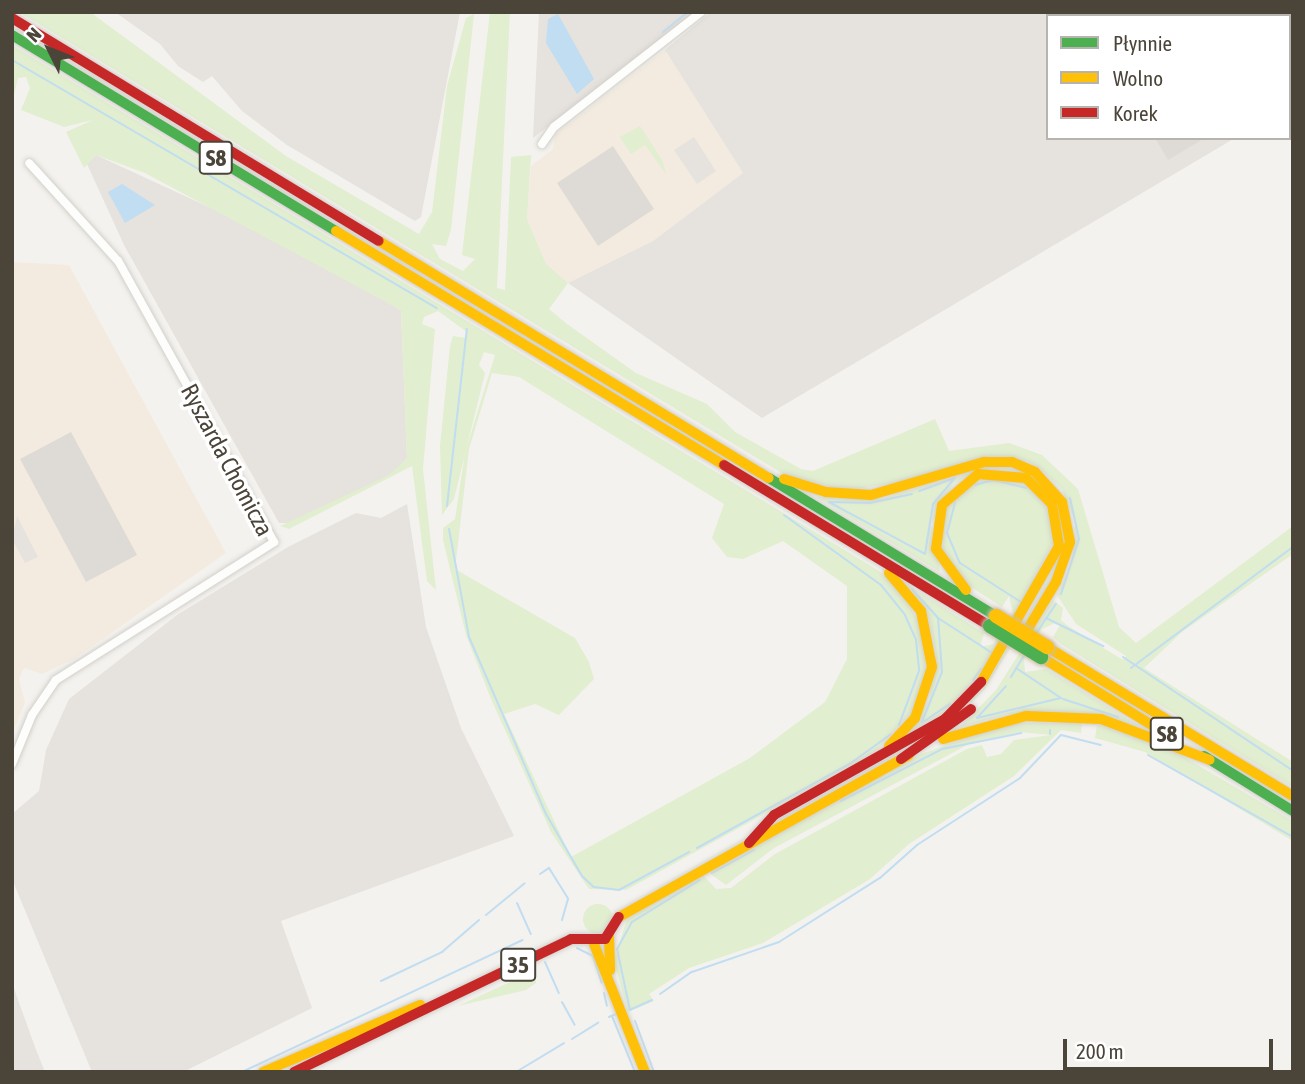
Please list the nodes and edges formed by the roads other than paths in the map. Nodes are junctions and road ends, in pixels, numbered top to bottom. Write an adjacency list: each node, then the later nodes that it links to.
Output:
1 (701, 12): 4 (street)
2 (12, 17): 6 (main road, S8)
3 (12, 35): 7 (main road, S8)
4 (542, 145)
5 (29, 163): 12 (street, Ryszarda Chomicza)
6 (747, 464): 8 (main road, S8); 10 (main road)
7 (795, 510): 8 (main road, S8); 13 (main road)
8 (993, 621): 9 (main road, S8, bridge); 13 (main road)
9 (1044, 652): 11 (main road, S8); 14 (main road, S8)
10 (901, 759): 11 (main road); 16 (main road)
11 (1210, 760): 15 (main road, S8)
12 (12, 764)
13 (858, 768): 16 (main road)
14 (1293, 796)
15 (1293, 811)
16 (749, 842): 17 (main road)
17 (609, 937): 18 (main road, 35); 19 (main road)
18 (593, 939): 19 (main road); 20 (main road, 35)
19 (610, 977): 23 (main road)
20 (450, 997): 21 (main road, 35); 22 (main road, 35)
21 (263, 1072)
22 (294, 1072)
23 (645, 1072)

